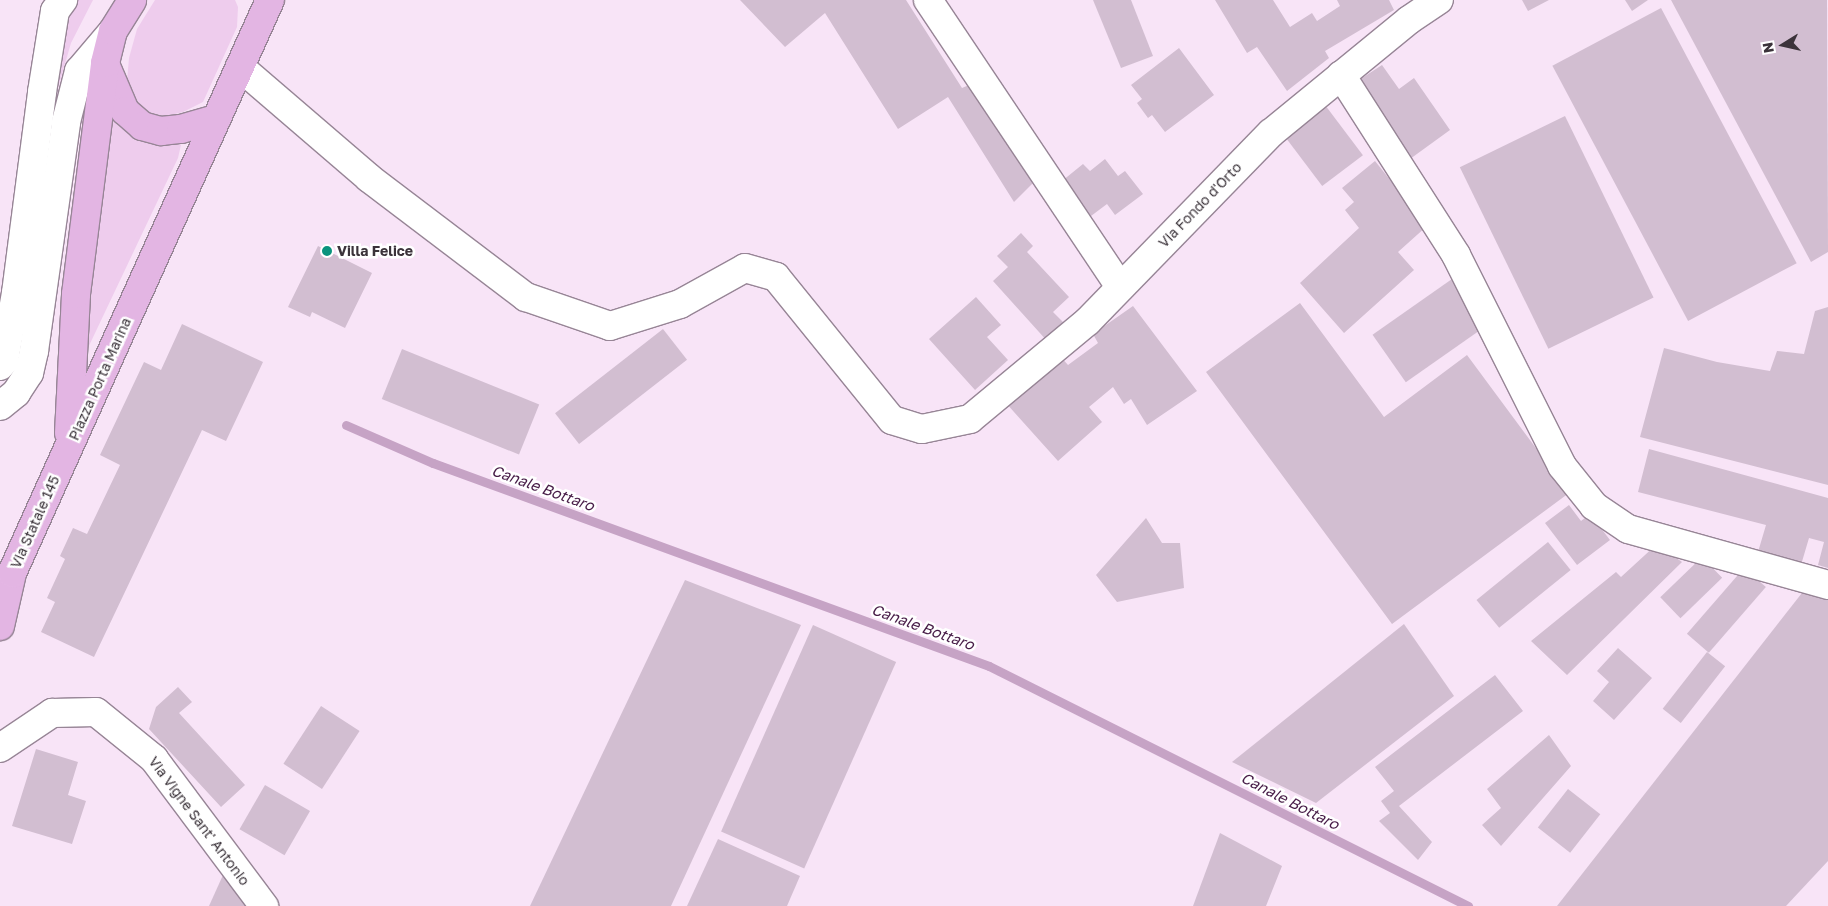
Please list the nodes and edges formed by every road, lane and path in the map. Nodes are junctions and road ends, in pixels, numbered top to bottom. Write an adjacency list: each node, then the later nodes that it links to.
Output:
1 (63, 0): 14 (street)
2 (247, 0): 7 (main road)
3 (270, 0): 7 (main road, Piazza Porta Marina)
4 (928, 0): 13 (street)
5 (1439, 0): 11 (street, Via Fondo d'Orto)
6 (130, 1): 8 (main road, Piazza Porta Marina)
7 (257, 30): 10 (main road, Piazza Porta Marina)
8 (113, 31): 9 (main road, Piazza Porta Marina); 15 (street)
9 (105, 63): 12 (main road); 16 (main road, Piazza Porta Marina)
10 (240, 66): 12 (main road, Piazza Porta Marina); 13 (street, Via Fondo d'Orto)
11 (1342, 75): 13 (street, Via Fondo d'Orto); 17 (street)
12 (217, 119): 16 (main road, Piazza Porta Marina)
13 (1120, 287)
14 (0, 366)
15 (0, 406)
16 (68, 450): 18 (main road, Via Statale 145)
17 (1828, 585)
18 (0, 626)
19 (0, 748): 20 (street, Via Vigne Sant' Antonio)
20 (264, 906)

